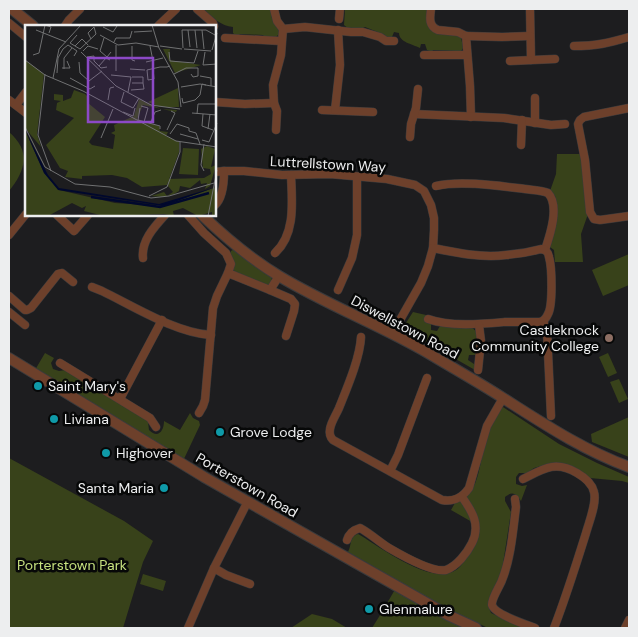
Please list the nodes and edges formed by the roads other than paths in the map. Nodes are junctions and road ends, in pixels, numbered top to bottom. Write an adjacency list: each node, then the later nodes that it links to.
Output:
1 (12, 9): 11 (street)
2 (80, 9): 12 (street)
3 (176, 9): 13 (street)
4 (198, 9): 14 (street)
5 (274, 9): 15 (street)
6 (340, 9): 9 (street)
7 (431, 9): 18 (street)
8 (530, 9): 19 (street)
9 (339, 19)
10 (9, 23): 17 (street)
11 (31, 25)
12 (66, 25)
13 (159, 25)
14 (214, 25)
15 (283, 28): 16 (street); 22 (street)
16 (338, 30): 23 (street); 39 (street)
17 (25, 36)
18 (466, 36): 19 (street); 26 (street)
19 (530, 36): 27 (street)
20 (629, 37): 24 (street)
21 (226, 38): 22 (street)
22 (281, 41): 35 (street)
23 (394, 41)
24 (574, 46)
25 (424, 55): 26 (street)
26 (467, 55): 43 (street)
27 (531, 60): 28 (street); 29 (street)
28 (555, 60)
29 (510, 61)
30 (418, 89): 42 (street)
31 (25, 93): 36 (street)
32 (535, 98): 45 (street)
33 (9, 100): 36 (street)
34 (216, 102): 35 (street)
35 (274, 103): 47 (street)
36 (16, 105): 40 (street)
37 (629, 108): 62 (street)
38 (322, 110): 39 (street)
39 (335, 110): 41 (street)
40 (25, 112)
41 (373, 112)
42 (414, 114): 43 (street); 48 (street)
43 (471, 116): 44 (street)
44 (522, 120): 45 (street); 49 (street)
45 (536, 123): 46 (street)
46 (564, 124)
47 (276, 130)
48 (410, 137)
49 (521, 145)
50 (216, 172): 51 (street, Luttrellstown Way)
51 (224, 172): 52 (street, Luttrellstown Way); 55 (street)
52 (291, 175): 53 (street, Luttrellstown Way); 68 (street)
53 (357, 177): 66 (street, Luttrellstown Way); 75 (street)
54 (436, 186): 67 (street)
55 (216, 205)
56 (25, 215): 64 (street)
57 (58, 216): 58 (street)
58 (87, 216)
59 (164, 216): 69 (street)
60 (189, 216): 70 (street)
61 (203, 216): 71 (street, Diswellstown Road)
62 (629, 216)
63 (9, 221): 64 (street)
64 (16, 226): 65 (street)
65 (9, 235)
66 (433, 248): 67 (street); 84 (street, Luttrellstown Way)
67 (545, 250): 80 (street)
68 (275, 253)
69 (143, 258)
70 (228, 273): 74 (street); 85 (street)
71 (279, 276): 74 (street); 84 (street, Diswellstown Road)
72 (72, 281): 77 (street)
73 (92, 288): 79 (street)
74 (270, 290): 86 (street)
75 (338, 290)
76 (9, 296): 77 (street)
77 (21, 307): 78 (street)
78 (11, 313): 82 (street)
79 (162, 320): 85 (street); 95 (street)
80 (544, 321): 83 (street); 97 (street)
81 (432, 323): 83 (street)
82 (25, 325)
83 (479, 325): 90 (street)
84 (392, 334): 94 (street, Diswellstown Road)
85 (210, 335): 96 (street)
86 (286, 336)
87 (361, 336): 100 (street)
88 (9, 358): 104 (street, Porterstown Road)
89 (470, 358): 90 (street)
90 (478, 360): 92 (street)
91 (60, 363): 95 (street)
92 (478, 370)
93 (427, 378): 100 (street)
94 (503, 398): 99 (street, Diswellstown Road); 102 (street)
95 (120, 400): 98 (street)
96 (199, 413)
97 (551, 416)
98 (156, 427)
99 (629, 467)
100 (390, 471): 102 (street)
101 (523, 479): 112 (street)
102 (462, 497): 105 (street)
103 (515, 499): 111 (street)
104 (248, 501): 106 (street); 110 (street, Porterstown Road)
105 (346, 540)
106 (214, 568): 107 (street); 109 (street)
107 (250, 584)
108 (629, 620): 113 (street)
109 (188, 628)
110 (476, 628)
111 (535, 628)
112 (554, 628)
113 (625, 628)

